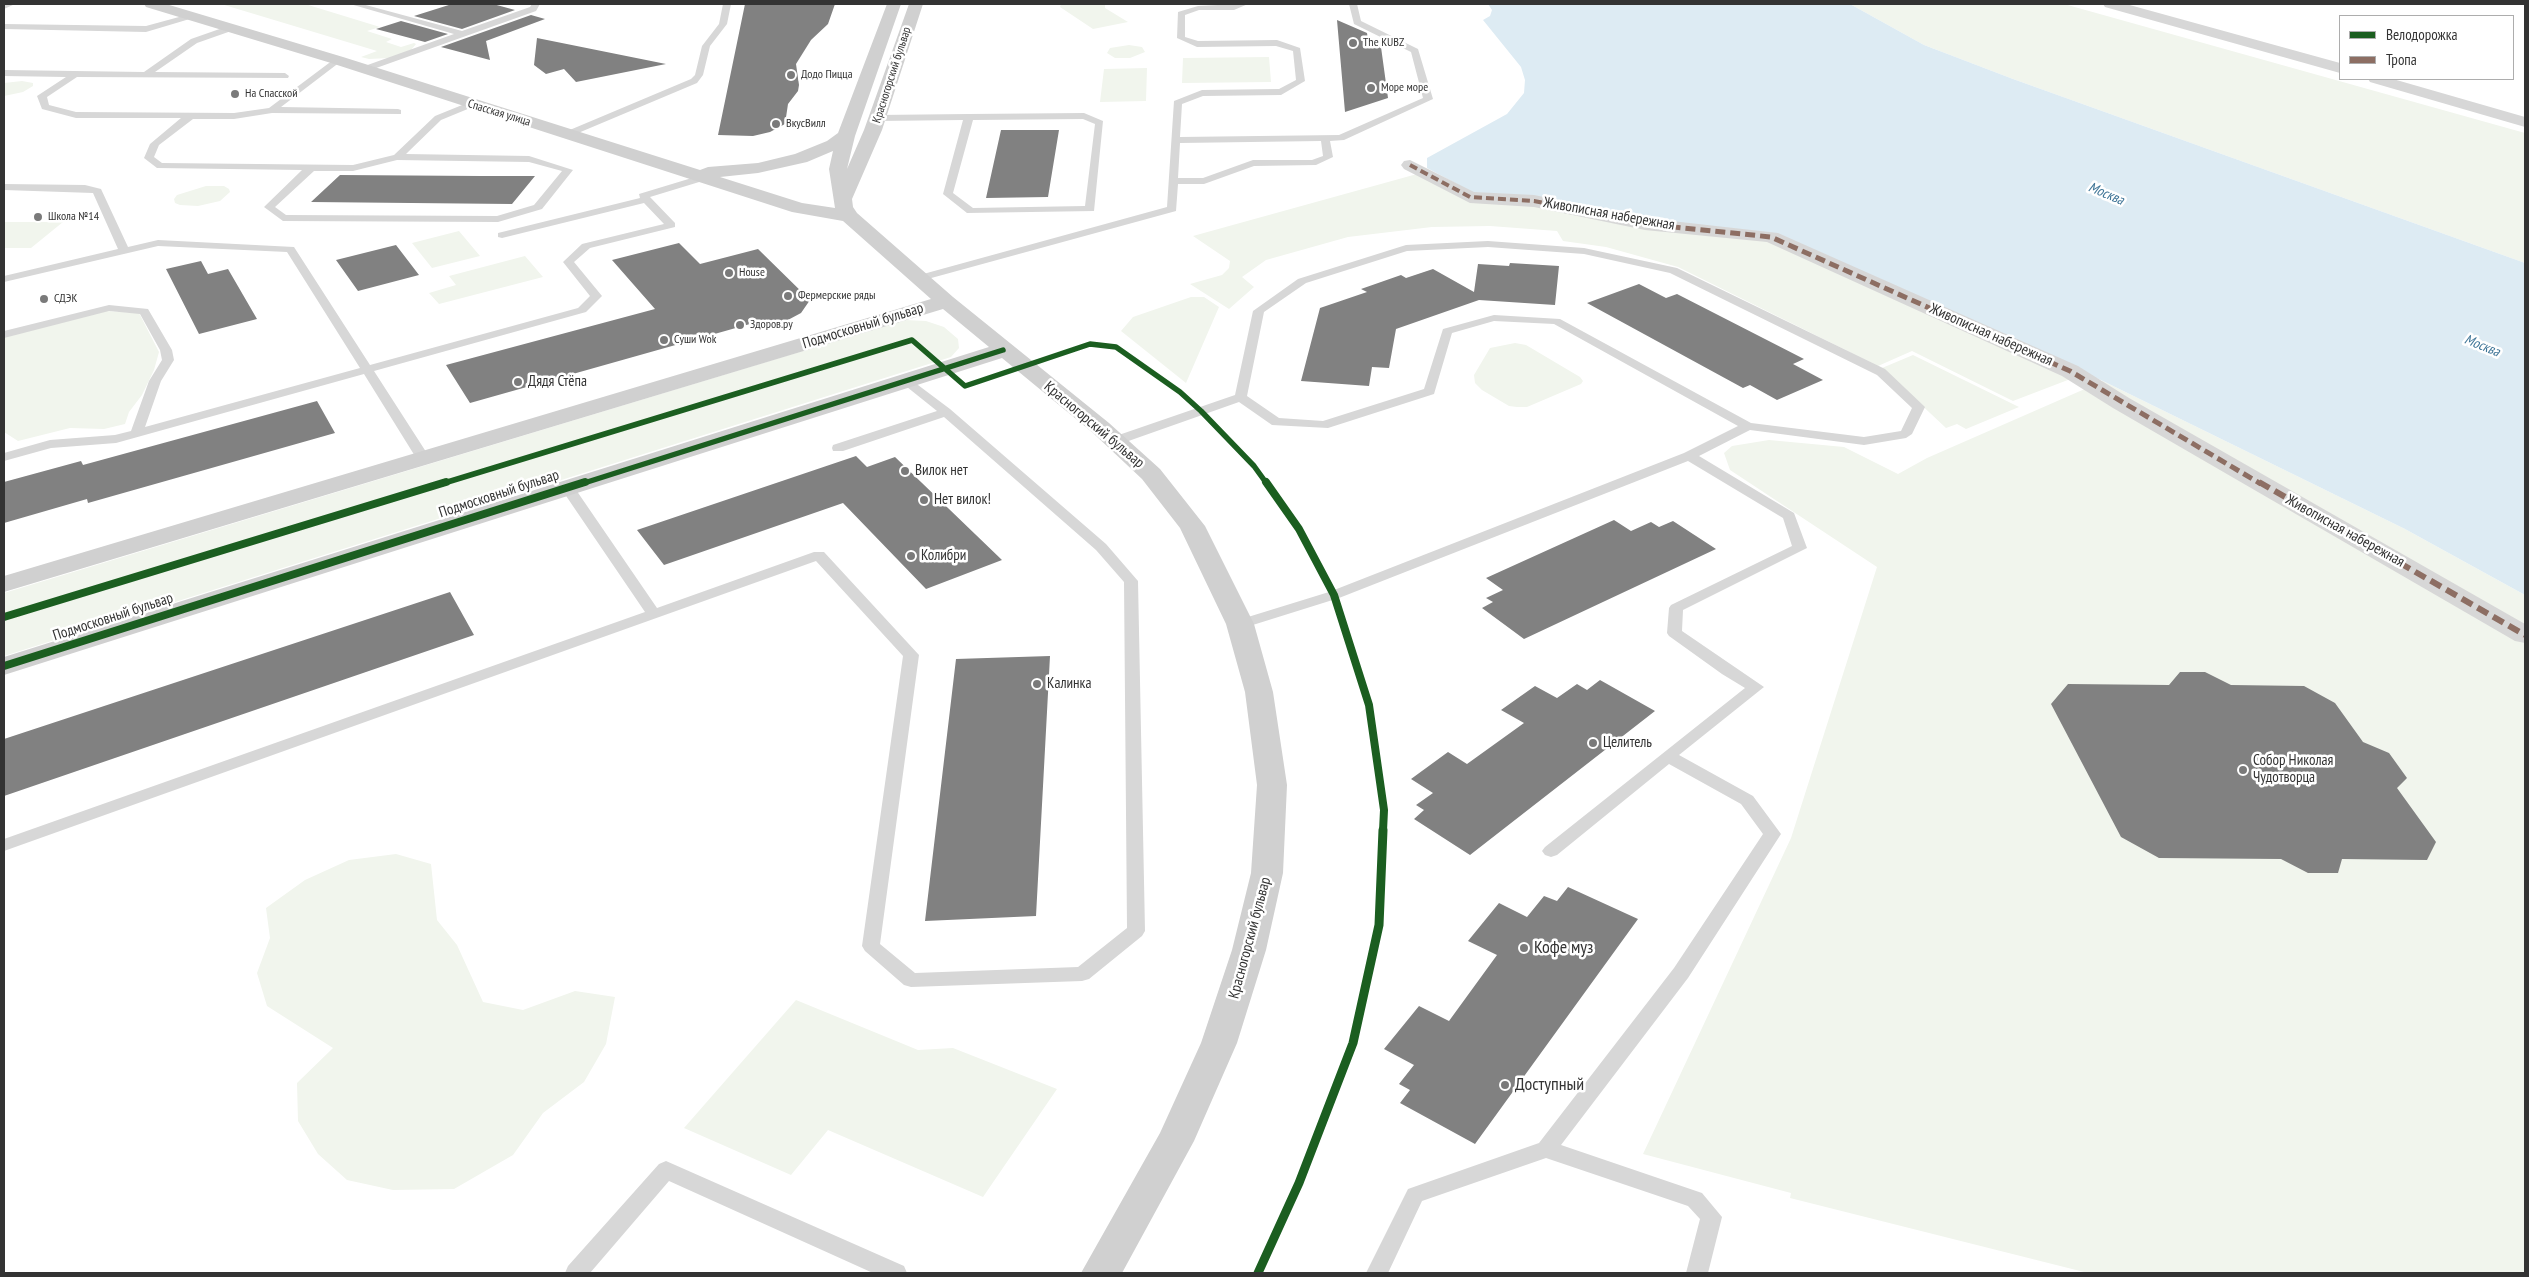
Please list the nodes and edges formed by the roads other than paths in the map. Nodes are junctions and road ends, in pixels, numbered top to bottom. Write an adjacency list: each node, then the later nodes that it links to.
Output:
1 (11, 4): 11 (lane)
2 (151, 4): 12 (street, Спасская улица)
3 (354, 4): 15 (lane)
4 (536, 4): 15 (lane)
5 (727, 4): 31 (lane)
6 (894, 4): 32 (street, Красногорский бульвар)
7 (916, 4): 29 (street, Красногорский бульвар)
8 (1244, 4): 34 (lane)
9 (1353, 4): 33 (lane)
10 (2110, 4): 17 (street)
11 (4, 7)
12 (190, 16): 13 (lane); 14 (street, Спасская улица)
13 (4, 28)
14 (231, 28): 16 (street, Спасская улица); 21 (lane)
15 (462, 34): 18 (lane)
16 (337, 60): 18 (street, Спасская улица); 25 (lane)
17 (2339, 68)
18 (365, 69): 24 (street, Спасская улица)
19 (4, 72): 20 (lane)
20 (77, 73): 21 (lane); 27 (lane)
21 (146, 74): 22 (lane)
22 (285, 76)
23 (2379, 80): 30 (street)
24 (472, 104): 31 (street, Спасская улица); 35 (lane)
25 (272, 110): 26 (lane); 27 (lane)
26 (398, 112)
27 (190, 116): 37 (lane)
28 (969, 117): 28 (lane); 29 (lane)
29 (877, 118): 43 (street, Красногорский бульвар)
30 (2525, 122)
31 (568, 134): 38 (street, Спасская улица)
32 (846, 136): 38 (street); 43 (street, Красногорский бульвар)
33 (1325, 138): 34 (lane); 40 (lane)
34 (1176, 140): 40 (lane)
35 (397, 157): 37 (lane); 37 (lane)
36 (1410, 165): 66 (street, Живописная набережная)
37 (312, 167)
38 (679, 169): 39 (street, Спасская улица)
39 (705, 177): 42 (lane); 43 (street, Спасская улица)
40 (1173, 181): 46 (lane)
41 (4, 187): 45 (lane)
42 (646, 200): 44 (lane); 51 (lane)
43 (846, 208): 46 (street, Красногорский бульвар)
44 (502, 234)
45 (124, 251): 47 (lane); 51 (lane)
46 (920, 278): 48 (street, Красногорский бульвар)
47 (4, 279)
48 (946, 301): 50 (street, Красногорский бульвар); 61 (street, Подмосковный бульвар)
49 (4, 334): 56 (lane)
50 (1003, 350): 52 (street, Подмосковный бульвар); 57 (street, Красногорский бульвар)
51 (365, 370): 56 (lane); 61 (lane)
52 (906, 380): 54 (lane); 62 (street, Подмосковный бульвар)
53 (1241, 397): 55 (lane); 55 (lane); 57 (lane)
54 (946, 412): 58 (lane); 64 (lane)
55 (1748, 426): 59 (lane)
56 (136, 434): 60 (lane)
57 (1115, 441): 65 (street, Красногорский бульвар)
58 (838, 448)
59 (1689, 456): 65 (lane); 68 (lane)
60 (4, 457)
61 (423, 458): 63 (street, Подмосковный бульвар)
62 (567, 488): 64 (lane); 67 (street, Подмосковный бульвар)
63 (4, 584)
64 (654, 614): 69 (lane)
65 (1240, 624): 74 (street, Красногорский бульвар)
66 (2525, 635)
67 (4, 666)
68 (1668, 756): 70 (lane); 71 (lane)
69 (4, 845)
70 (1551, 852)
71 (1546, 1149): 75 (lane); 76 (lane)
72 (576, 1273): 73 (lane)
73 (896, 1273)
74 (1101, 1273)
75 (1376, 1273)
76 (1697, 1273)

